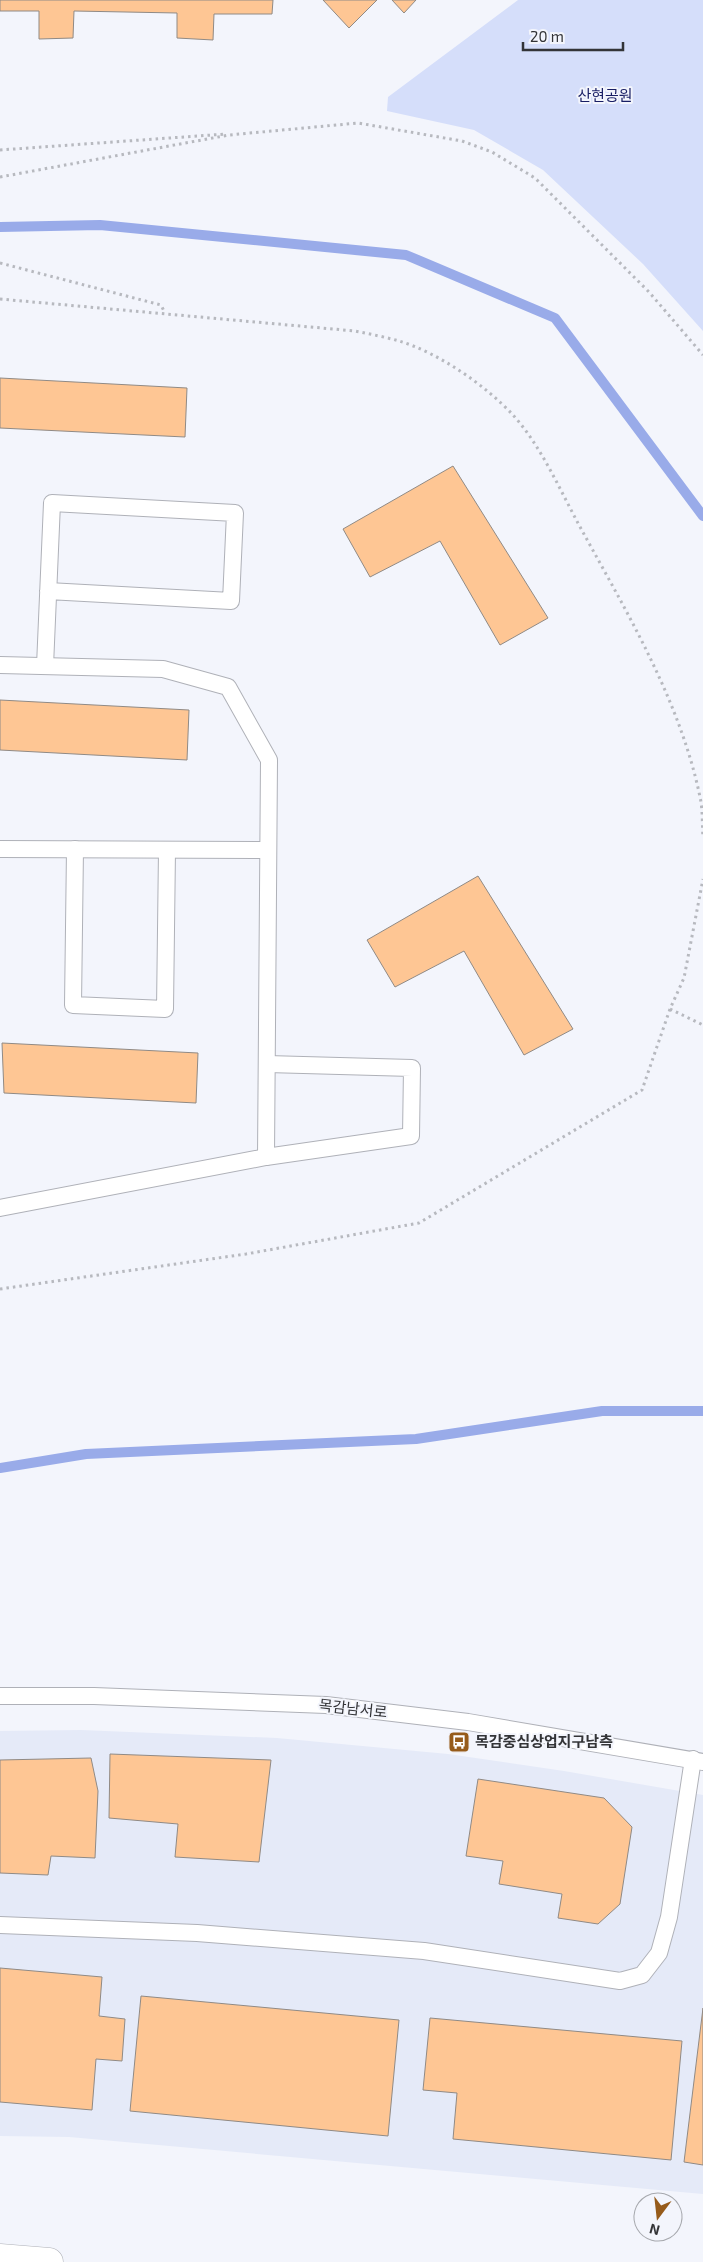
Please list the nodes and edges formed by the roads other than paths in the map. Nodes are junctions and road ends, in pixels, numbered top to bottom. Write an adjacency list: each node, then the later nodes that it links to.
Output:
1 (48, 591): 1 (lane); 3 (lane)
2 (0, 665): 3 (lane)
3 (45, 666): 7 (lane)
4 (0, 849): 5 (lane)
5 (75, 849): 6 (lane); 6 (lane)
6 (167, 850): 7 (lane)
7 (268, 850): 8 (lane)
8 (267, 1064): 9 (lane); 9 (lane)
9 (266, 1157): 10 (lane)
10 (0, 1208)
11 (0, 1696): 12 (lane, 목감남서로)
12 (698, 1761): 13 (lane)
13 (0, 1925)
14 (0, 2258): 15 (main road)
15 (49, 2262)

